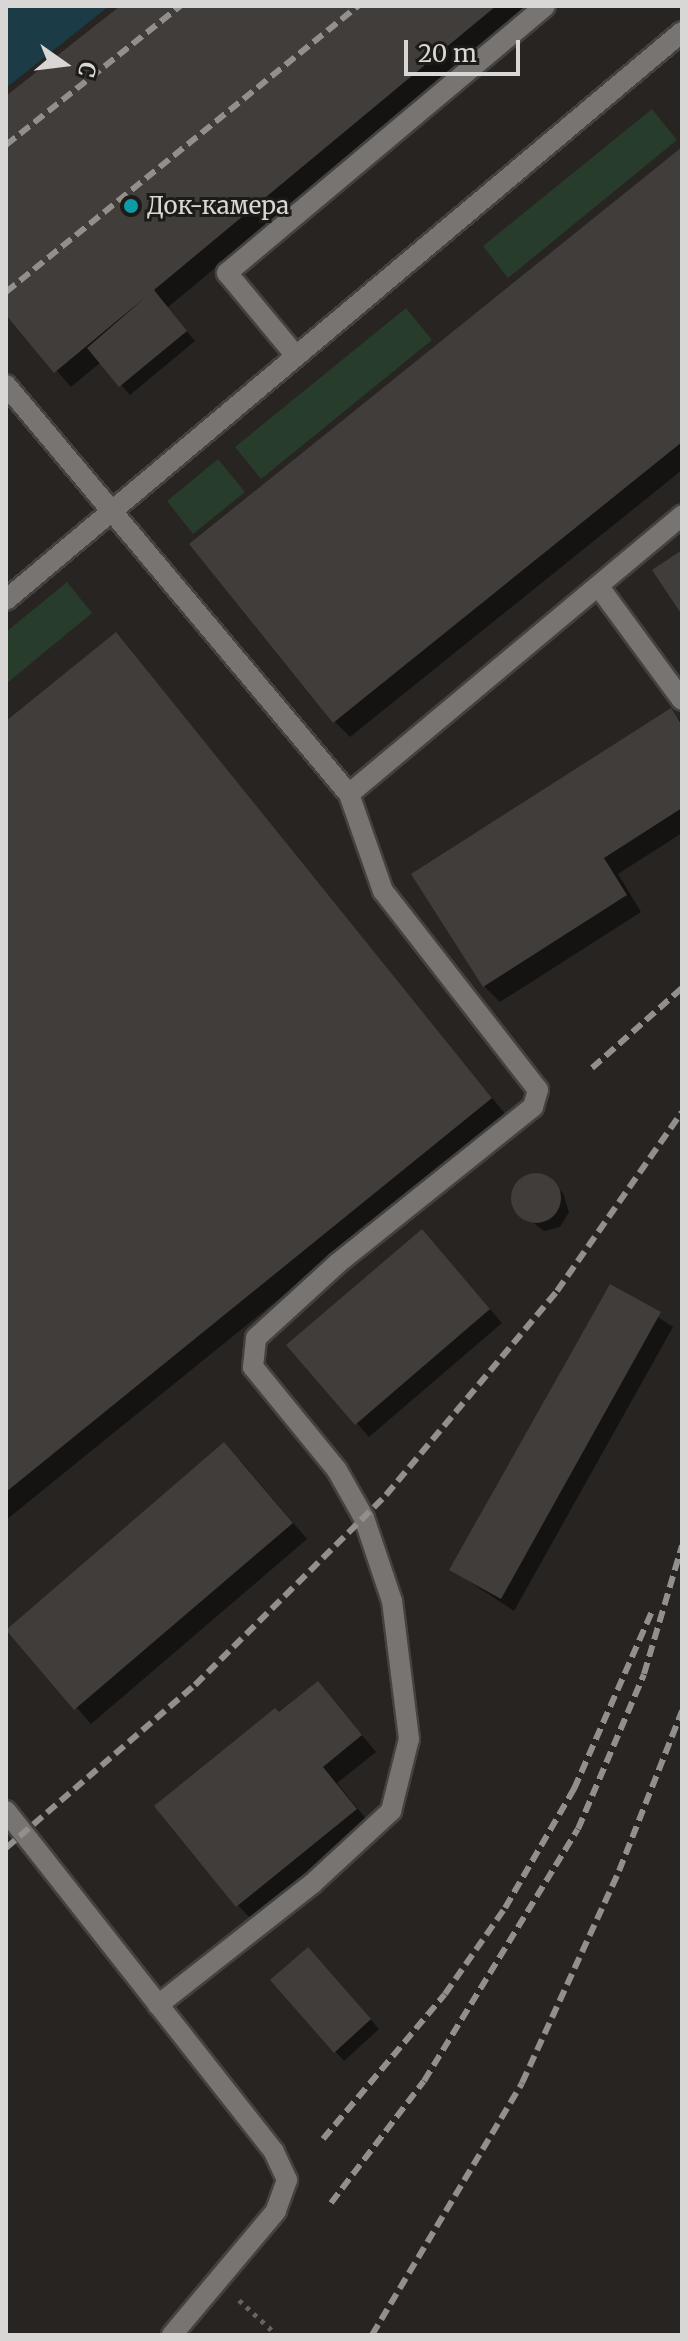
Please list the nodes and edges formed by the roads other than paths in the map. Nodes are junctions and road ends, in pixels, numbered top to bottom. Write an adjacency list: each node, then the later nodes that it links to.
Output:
1 (545, 6): 3 (lane)
2 (682, 32): 3 (lane)
3 (296, 356): 5 (lane)
4 (6, 385): 5 (lane)
5 (112, 511): 8 (lane); 10 (lane)
6 (682, 516): 7 (lane)
7 (599, 587): 9 (lane); 10 (lane)
8 (6, 600)
9 (682, 700)
10 (349, 794): 12 (lane)
11 (6, 1811): 12 (lane)
12 (158, 2005): 13 (lane)
13 (172, 2335)

